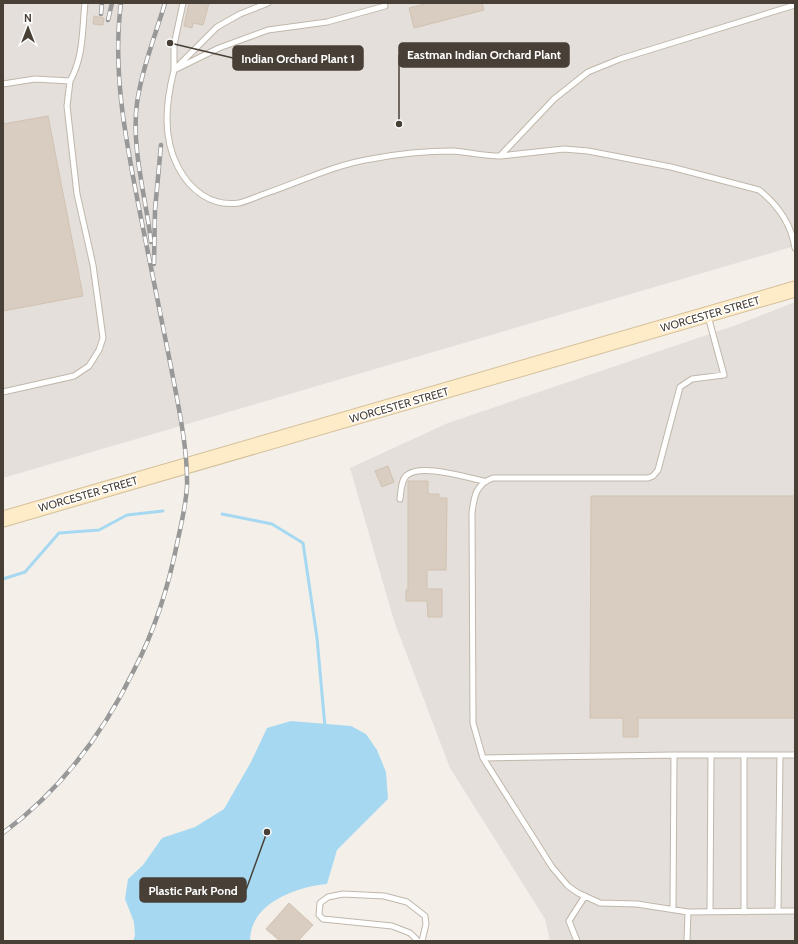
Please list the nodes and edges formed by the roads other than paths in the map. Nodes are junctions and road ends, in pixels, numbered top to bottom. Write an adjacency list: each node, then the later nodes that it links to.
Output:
1 (86, 3): 7 (lane)
2 (183, 3): 6 (lane)
3 (268, 3): 6 (lane)
4 (795, 5): 9 (lane)
5 (385, 6): 6 (lane)
6 (174, 70): 9 (lane)
7 (70, 81): 8 (lane); 13 (lane)
8 (3, 84)
9 (500, 156): 10 (lane)
10 (795, 248)
11 (795, 289): 12 (main road, WORCESTER STREET)
12 (708, 315): 14 (lane); 16 (main road, WORCESTER STREET)
13 (3, 392)
14 (484, 481): 15 (lane); 22 (lane)
15 (400, 499)
16 (3, 519)
17 (674, 754): 18 (lane); 22 (lane); 24 (lane)
18 (711, 755): 19 (lane); 28 (lane)
19 (744, 755): 20 (lane); 29 (lane)
20 (780, 755): 21 (lane); 25 (lane)
21 (795, 756)
22 (483, 758): 23 (lane)
23 (584, 896): 24 (lane); 32 (lane)
24 (673, 908): 27 (lane)
25 (778, 911): 26 (lane); 29 (lane)
26 (795, 911)
27 (688, 912): 28 (lane); 33 (lane)
28 (710, 912): 29 (lane)
29 (744, 912)
30 (418, 941): 31 (lane)
31 (422, 941)
32 (577, 941)
33 (687, 941)

